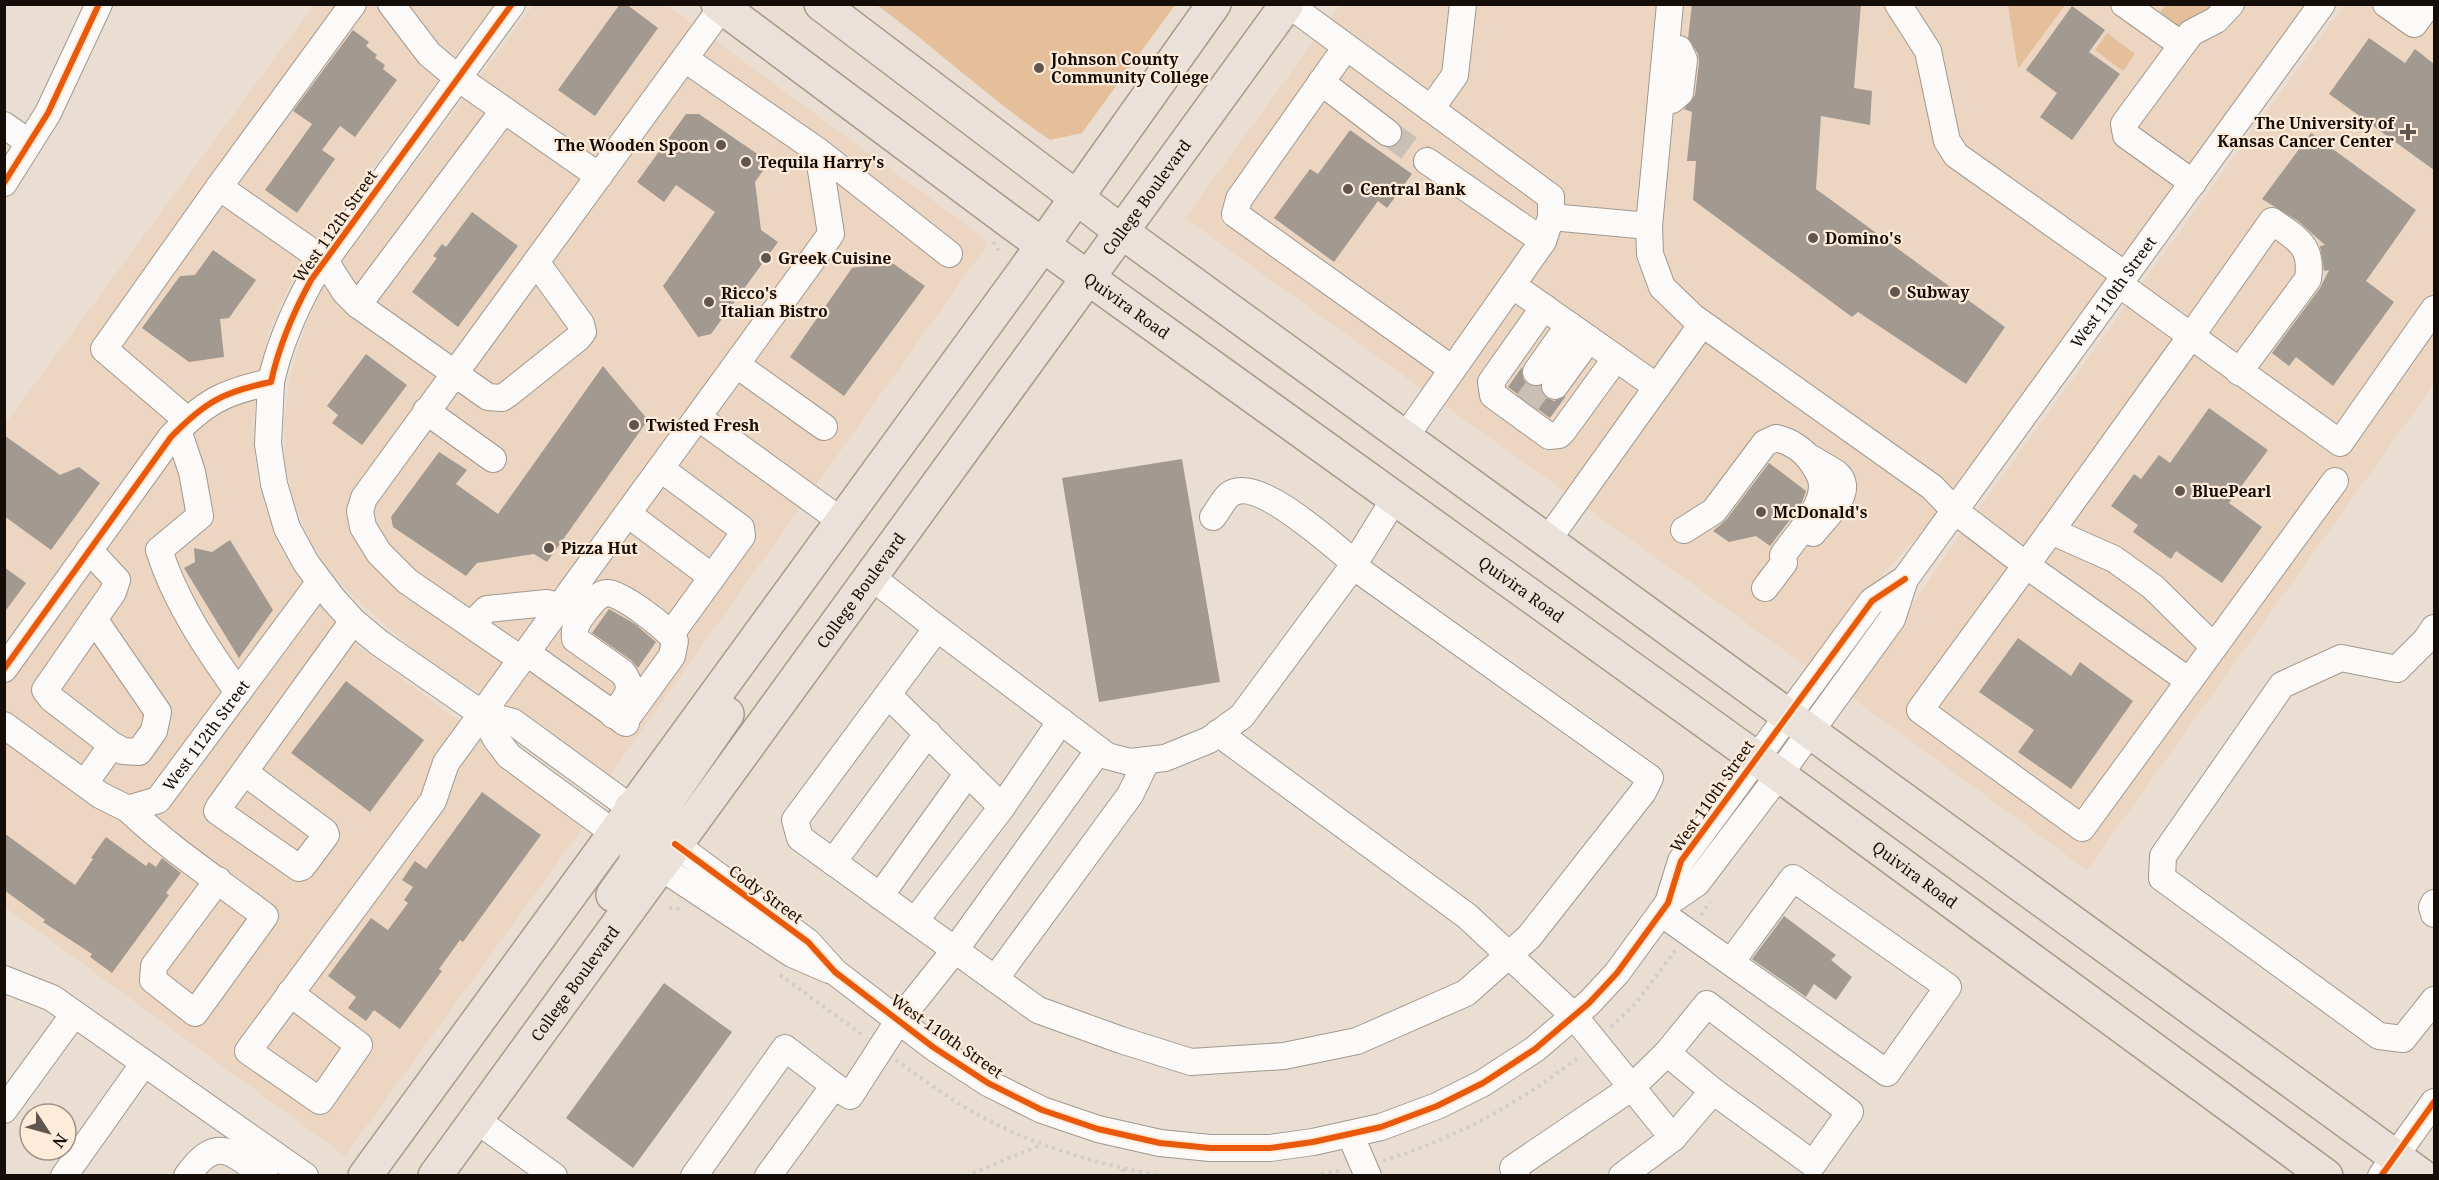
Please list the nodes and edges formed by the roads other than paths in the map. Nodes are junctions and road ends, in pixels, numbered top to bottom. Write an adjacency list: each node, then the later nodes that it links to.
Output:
1 (99, 4): 26 (street)
2 (353, 4): 32 (street)
3 (391, 4): 20 (street)
4 (512, 4): 20 (street, West 112th Street)
5 (821, 4): 33 (main road)
6 (1214, 4): 33 (main road)
7 (1287, 4): 18 (street); 36 (main road, College Boulevard)
8 (1463, 4): 22 (street)
9 (1670, 4): 35 (street)
10 (1898, 4): 43 (street)
11 (2124, 4): 17 (street)
12 (2231, 4): 17 (street)
13 (2322, 4): 31 (street, West 110th Street)
14 (2386, 4): 16 (street)
15 (720, 6): 19 (street); 38 (main road, Quivira Road)
16 (2425, 21)
17 (2182, 45): 31 (street)
18 (1346, 47): 21 (street); 22 (street)
19 (685, 59): 27 (street); 29 (street)
20 (458, 78): 23 (street); 40 (street, West 112th Street)
21 (1321, 82): 25 (street); 53 (street)
22 (1431, 109): 34 (street)
23 (504, 110): 29 (street); 45 (street)
24 (4, 125): 26 (street)
25 (1388, 133)
26 (28, 142): 30 (street)
27 (818, 151): 39 (street); 52 (street)
28 (1427, 161): 37 (street)
29 (599, 176): 41 (street)
30 (4, 183)
31 (2193, 183): 43 (street, West 110th Street)
32 (219, 188): 40 (street); 61 (street)
33 (1076, 196): 36 (main road); 38 (main road)
34 (1551, 217): 35 (street); 37 (street)
35 (1649, 226): 48 (street)
36 (1122, 232): 42 (main road, College Boulevard); 63 (main road)
37 (1543, 242): 44 (street)
38 (1042, 245): 42 (main road, Quivira Road); 71 (main road)
39 (949, 254)
40 (325, 261): 45 (street); 57 (street, West 112th Street)
41 (536, 262): 55 (street); 55 (street)
42 (1087, 277): 67 (main road, Quivira Road); 79 (main road, College Boulevard)
43 (2122, 280): 50 (street); 68 (street, West 110th Street)
44 (1512, 285): 46 (street); 53 (street)
45 (358, 305): 55 (street)
46 (1544, 307): 49 (street); 51 (street)
47 (2434, 309): 54 (street)
48 (1702, 324): 58 (street); 68 (street)
49 (1579, 332): 51 (street); 56 (street)
50 (2191, 336): 54 (street); 54 (street); 73 (street)
51 (1616, 358): 58 (street)
52 (737, 365): 60 (street); 62 (street)
53 (1452, 369): 63 (street)
54 (2240, 372)
55 (453, 374): 59 (street)
56 (1545, 379)
57 (271, 382): 61 (street); 81 (street, West 112th Street)
58 (1657, 387): 74 (street)
59 (426, 411): 64 (street); 86 (street)
60 (699, 418): 65 (street); 71 (street)
61 (182, 425): 75 (street); 96 (street)
62 (824, 427)
63 (1405, 437): 74 (main road)
64 (493, 459)
65 (661, 469): 69 (street); 80 (street)
66 (2335, 481): 91 (street)
67 (1395, 498): 77 (street); 108 (main road, Quivira Road)
68 (1955, 511): 78 (street); 101 (street, West 110th Street)
69 (628, 514): 76 (street); 80 (street)
70 (1213, 517): 77 (street)
71 (840, 520): 89 (main road)
72 (1684, 530): 82 (street)
73 (2051, 531): 78 (street); 91 (street)
74 (1547, 541): 101 (main road)
75 (89, 550): 84 (street); 94 (street)
76 (591, 565): 83 (street); 90 (street)
77 (1354, 565): 104 (street); 124 (street)
78 (2026, 566): 95 (street); 95 (street)
79 (870, 576): 87 (street); 115 (main road, College Boulevard)
80 (712, 577): 90 (street)
81 (319, 583): 85 (street, West 112th Street); 96 (street, West 112th Street)
82 (1765, 588)
83 (561, 607): 86 (street); 93 (street)
84 (94, 620): 105 (street); 105 (street)
85 (353, 621): 98 (street, West 112th Street); 109 (street)
86 (472, 624): 93 (street)
87 (937, 628): 97 (street); 100 (street)
88 (2434, 628): 92 (street)
89 (762, 629): 114 (main road); 115 (main road)
90 (674, 630): 99 (street); 99 (street)
91 (2214, 647): 95 (street)
92 (2426, 654): 130 (street)
93 (524, 656): 98 (street); 99 (street)
94 (4, 669)
95 (2189, 681)
96 (238, 692): 113 (street, West 112th Street)
97 (888, 694): 103 (street); 116 (street)
98 (482, 714): 114 (street, West 112th Street); 129 (street)
99 (618, 718)
100 (1061, 722): 106 (street); 112 (street)
101 (1799, 723): 108 (street, West 110th Street); 145 (main road)
102 (4, 725): 111 (street)
103 (928, 734): 110 (street); 116 (street)
104 (1218, 734): 107 (street); 124 (street)
105 (112, 745): 111 (street)
106 (1099, 750): 107 (street); 123 (street)
107 (1147, 760): 128 (street)
108 (1767, 766): 120 (street, West 110th Street); 159 (main road, Quivira Road)
109 (244, 772)
110 (968, 773): 112 (street); 118 (street)
111 (84, 783): 113 (street)
112 (1002, 807): 122 (street)
113 (128, 809): 117 (street)
114 (622, 820): 134 (main road); 151 (main road)
115 (667, 855): 126 (street, Cody Street); 134 (main road, College Boulevard)
116 (833, 862): 118 (street)
117 (218, 880): 117 (street)
118 (880, 896): 122 (street)
119 (2434, 903): 121 (street)
120 (1665, 908): 125 (street); 132 (street, West 110th Street)
121 (2434, 914)
122 (915, 921): 123 (street)
123 (955, 950): 128 (street); 133 (street)
124 (1509, 955): 128 (street); 132 (street)
125 (1731, 962): 125 (street)
126 (835, 972): 133 (street, West 110th Street)
127 (4, 979): 131 (street)
128 (995, 979)
129 (290, 993)
130 (2434, 1000)
131 (74, 1014): 136 (street); 141 (street)
132 (1574, 1016): 138 (street); 143 (street, West 110th Street)
133 (899, 1020): 137 (street); 143 (street, West 110th Street)
134 (530, 1044): 142 (main road, College Boulevard)
135 (1667, 1053): 138 (street); 139 (street); 139 (street)
136 (144, 1063): 147 (street); 150 (street)
137 (836, 1087): 154 (street); 155 (street)
138 (1631, 1088): 144 (street); 157 (street)
139 (1713, 1091): 144 (street)
140 (2434, 1102): 145 (street)
141 (4, 1110)
142 (475, 1119): 152 (main road, College Boulevard); 153 (street)
143 (1350, 1134): 156 (street)
144 (1673, 1138): 158 (street)
145 (2388, 1166): 160 (main road)
146 (2434, 1171): 161 (street)
147 (65, 1175)
148 (187, 1176): 149 (street)
149 (265, 1176)
150 (305, 1176)
151 (365, 1176)
152 (435, 1176)
153 (554, 1176)
154 (694, 1176)
155 (768, 1176)
156 (1368, 1176)
157 (1517, 1176)
158 (1622, 1176)
159 (2326, 1176)
160 (2422, 1176)
161 (2431, 1176)

